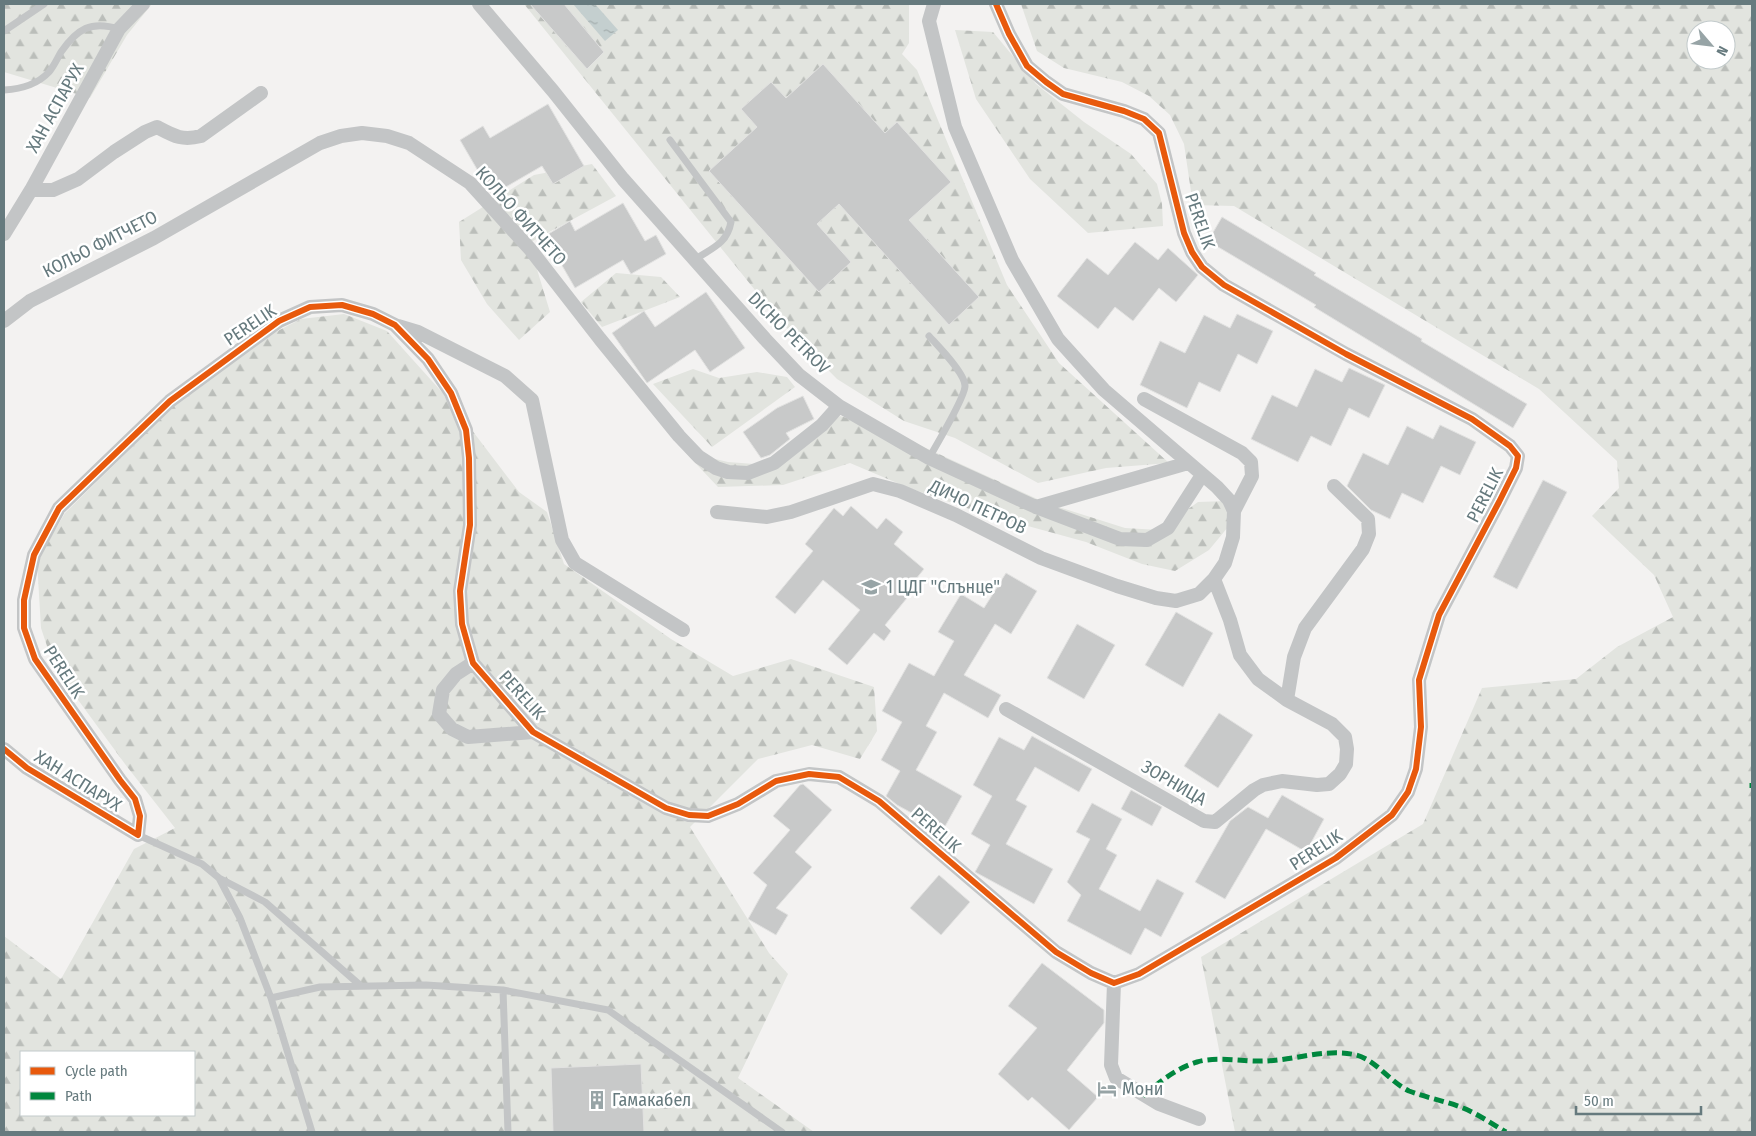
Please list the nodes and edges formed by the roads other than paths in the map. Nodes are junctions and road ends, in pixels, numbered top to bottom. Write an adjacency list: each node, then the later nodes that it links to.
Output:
1 (44, 4): 7 (lane)
2 (143, 4): 6 (street, ХАН АСПАРУХ)
3 (480, 4): 13 (street, DICHO PETROV)
4 (934, 4): 20 (street)
5 (996, 4): 35 (street, PERELIK)
6 (119, 29): 8 (lane); 11 (street, ХАН АСПАРУХ)
7 (4, 32)
8 (4, 90)
9 (261, 93): 11 (street)
10 (670, 140): 13 (lane)
11 (31, 190): 12 (street, ХАН АСПАРУХ)
12 (4, 234)
13 (694, 260): 18 (street, DICHO PETROV)
14 (4, 322): 18 (street, КОЛЬО ФИТЧЕТО)
15 (395, 325): 27 (street); 28 (street, PERELIK); 33 (street, PERELIK)
16 (929, 336): 19 (lane)
17 (1144, 399): 24 (street)
18 (839, 406): 19 (street, DICHO PETROV)
19 (930, 458): 23 (street, DICHO PETROV)
20 (1188, 463): 21 (street); 23 (street)
21 (1202, 475): 23 (street, DICHO PETROV); 24 (street)
22 (1334, 486): 29 (street)
23 (1036, 507)
24 (1234, 511): 26 (street)
25 (717, 512): 26 (street, ДИЧО ПЕТРОВ)
26 (1214, 579): 29 (street, ЗОРНИЦА)
27 (683, 630)
28 (473, 663): 31 (street, PERELIK); 31 (street)
29 (1287, 700): 30 (street, ЗОРНИЦА)
30 (1006, 709)
31 (533, 732): 35 (street, PERELIK)
32 (4, 749): 33 (street, ХАН АСПАРУХ)
33 (138, 835): 34 (lane, ХАН АСПАРУХ)
34 (219, 878): 36 (lane); 38 (lane, ХАН АСПАРУХ)
35 (1114, 983): 39 (street)
36 (361, 986): 37 (lane); 38 (lane)
37 (503, 990): 41 (lane); 42 (lane)
38 (271, 998): 40 (lane, ХАН АСПАРУХ)
39 (1199, 1119)
40 (312, 1132)
41 (508, 1132)
42 (782, 1132)

